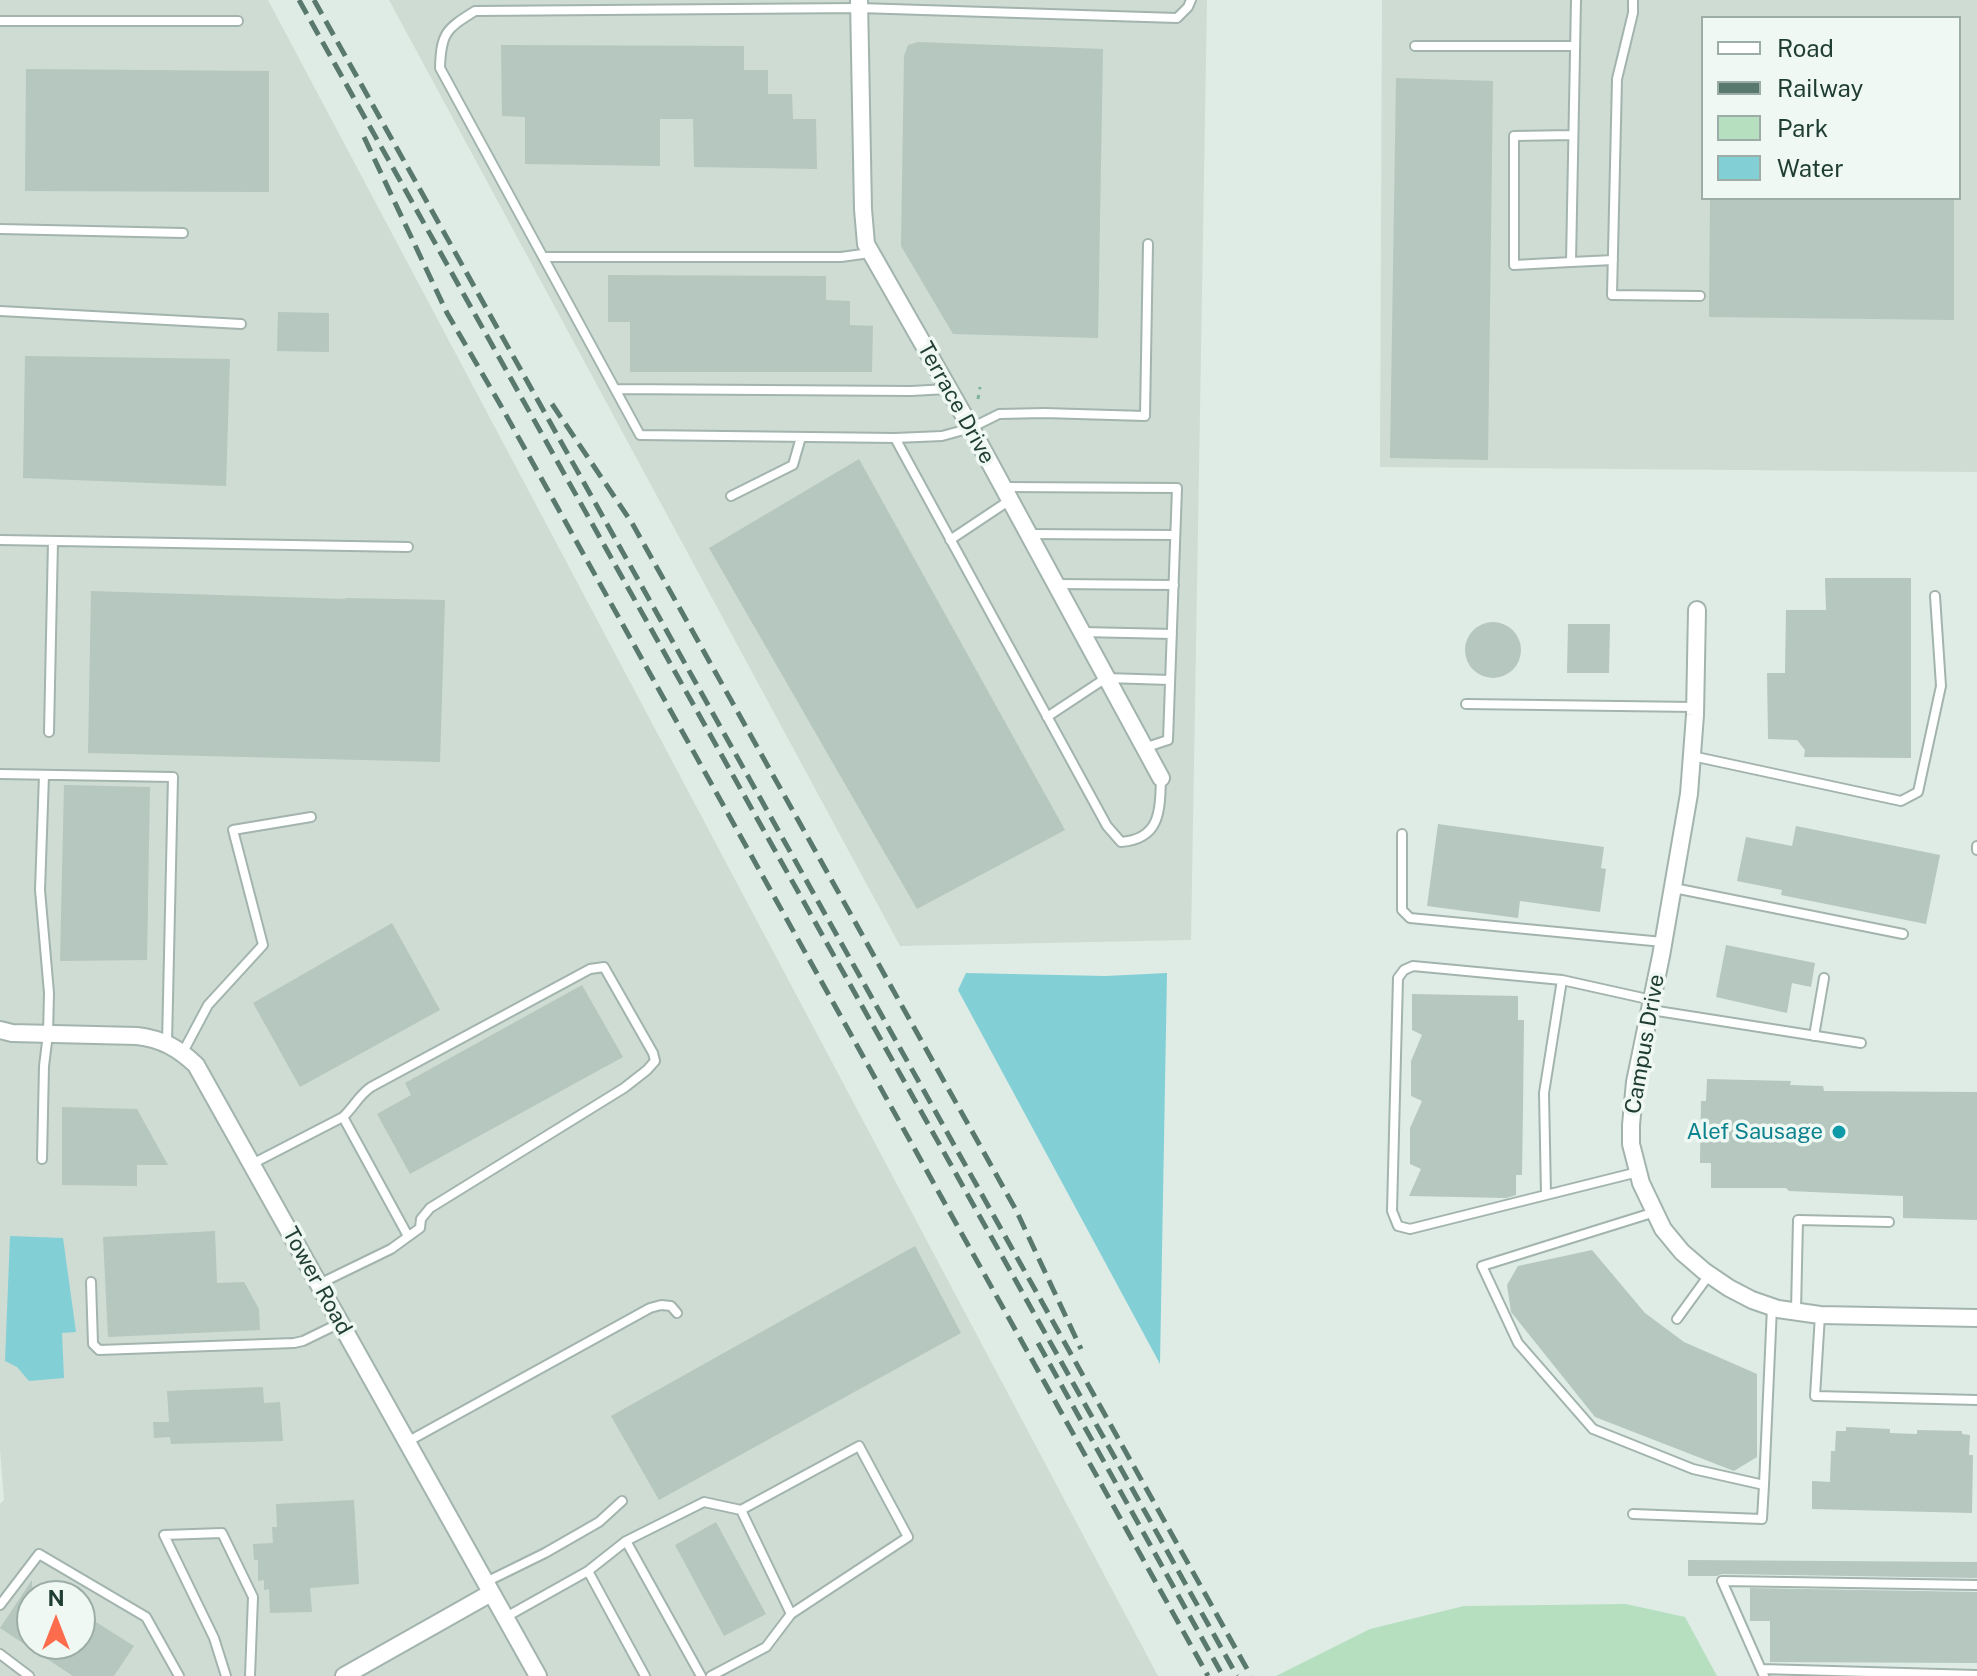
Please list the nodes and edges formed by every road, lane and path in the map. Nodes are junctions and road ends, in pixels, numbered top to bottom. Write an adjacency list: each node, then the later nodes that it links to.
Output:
1 (1191, 0): 4 (lane)
2 (1576, 0): 8 (lane)
3 (1633, 0): 15 (lane)
4 (859, 4): 13 (street, Terrace Drive); 14 (lane)
5 (0, 21): 6 (lane)
6 (238, 21)
7 (1415, 46): 8 (lane)
8 (1575, 46): 9 (lane)
9 (1573, 135): 16 (lane); 16 (lane)
10 (0, 229): 11 (lane)
11 (183, 233)
12 (1148, 244): 24 (lane)
13 (871, 253): 14 (lane); 22 (street, Terrace Drive)
14 (544, 257): 21 (lane)
15 (1613, 260): 16 (lane); 17 (lane)
16 (1571, 262)
17 (1700, 296)
18 (0, 311): 19 (lane)
19 (241, 324)
20 (980, 387): 23 (path)
21 (616, 389): 22 (lane); 25 (lane)
22 (948, 389): 24 (street, Terrace Drive)
23 (978, 399)
24 (971, 428): 26 (lane); 27 (street, Terrace Drive)
25 (801, 437): 26 (lane); 28 (lane)
26 (895, 438): 32 (lane)
27 (1006, 494): 29 (street, Terrace Drive); 30 (lane); 32 (lane)
28 (731, 496)
29 (1028, 534): 30 (lane); 35 (street, Terrace Drive)
30 (1175, 535): 36 (lane)
31 (0, 540): 33 (lane)
32 (950, 540): 45 (lane)
33 (53, 541): 34 (lane); 46 (lane)
34 (408, 547)
35 (1055, 584): 36 (lane); 39 (street, Terrace Drive)
36 (1174, 585): 40 (lane)
37 (1935, 596): 48 (lane)
38 (1697, 610): 44 (street, Campus Drive)
39 (1081, 632): 40 (lane); 41 (street, Terrace Drive)
40 (1172, 634): 42 (lane)
41 (1106, 678): 42 (lane); 45 (lane); 47 (street, Terrace Drive)
42 (1170, 680): 47 (lane)
43 (1466, 704): 44 (lane)
44 (1696, 707): 48 (street, Campus Drive)
45 (1047, 717): 51 (lane)
46 (49, 732)
47 (1144, 748): 51 (street, Terrace Drive)
48 (1692, 756): 54 (street, Campus Drive)
49 (0, 774): 50 (lane)
50 (44, 775): 61 (lane); 63 (lane)
51 (1161, 778)
52 (311, 817): 65 (lane)
53 (1402, 834): 56 (lane)
54 (1673, 887): 55 (lane); 56 (street, Campus Drive)
55 (1903, 934)
56 (1663, 942): 59 (street, Campus Drive)
57 (1824, 978): 62 (lane)
58 (1562, 980): 59 (lane); 70 (lane); 70 (lane)
59 (1651, 1005): 62 (lane); 69 (street, Campus Drive)
60 (0, 1030): 61 (street, Tower Road)
61 (48, 1034): 63 (street, Tower Road); 67 (lane)
62 (1814, 1036): 64 (lane)
63 (167, 1043): 65 (street, Tower Road)
64 (1861, 1043)
65 (183, 1052): 68 (street, Tower Road)
66 (343, 1117): 68 (lane); 73 (lane); 73 (lane)
67 (42, 1159)
68 (252, 1164): 76 (street, Tower Road)
69 (1638, 1172): 70 (lane); 71 (street, Campus Drive)
70 (1546, 1195)
71 (1655, 1212): 74 (street, Campus Drive); 86 (lane)
72 (1889, 1222): 78 (lane)
73 (408, 1236): 76 (lane)
74 (1709, 1275): 77 (street, Campus Drive); 82 (lane)
75 (91, 1282): 83 (lane)
76 (319, 1284): 83 (street, Tower Road)
77 (1772, 1307): 78 (street, Campus Drive); 86 (lane)
78 (1796, 1311): 80 (street, Campus Drive)
79 (677, 1313): 85 (lane)
80 (1820, 1315): 81 (street, Campus Drive); 84 (lane)
81 (1977, 1318)
82 (1677, 1319)
83 (341, 1323): 85 (street, Tower Road)
84 (1977, 1400)
85 (407, 1442): 93 (street, Tower Road)
86 (1764, 1485): 89 (lane)
87 (622, 1501): 93 (lane)
88 (741, 1510): 90 (lane); 95 (lane); 95 (lane)
89 (1633, 1514)
90 (626, 1541): 91 (lane); 107 (lane)
91 (588, 1571): 96 (lane); 106 (lane)
92 (1977, 1585): 98 (lane)
93 (488, 1587): 96 (street, Tower Road); 104 (street)
94 (0, 1605): 101 (lane)
95 (791, 1614): 108 (lane)
96 (505, 1617): 105 (street, Tower Road)
97 (0, 1654): 100 (lane)
98 (1762, 1672): 99 (lane)
99 (1977, 1675)
100 (29, 1676)
101 (179, 1676)
102 (226, 1676): 103 (lane)
103 (250, 1676)
104 (344, 1676)
105 (538, 1676)
106 (645, 1676)
107 (701, 1676)
108 (711, 1676)

